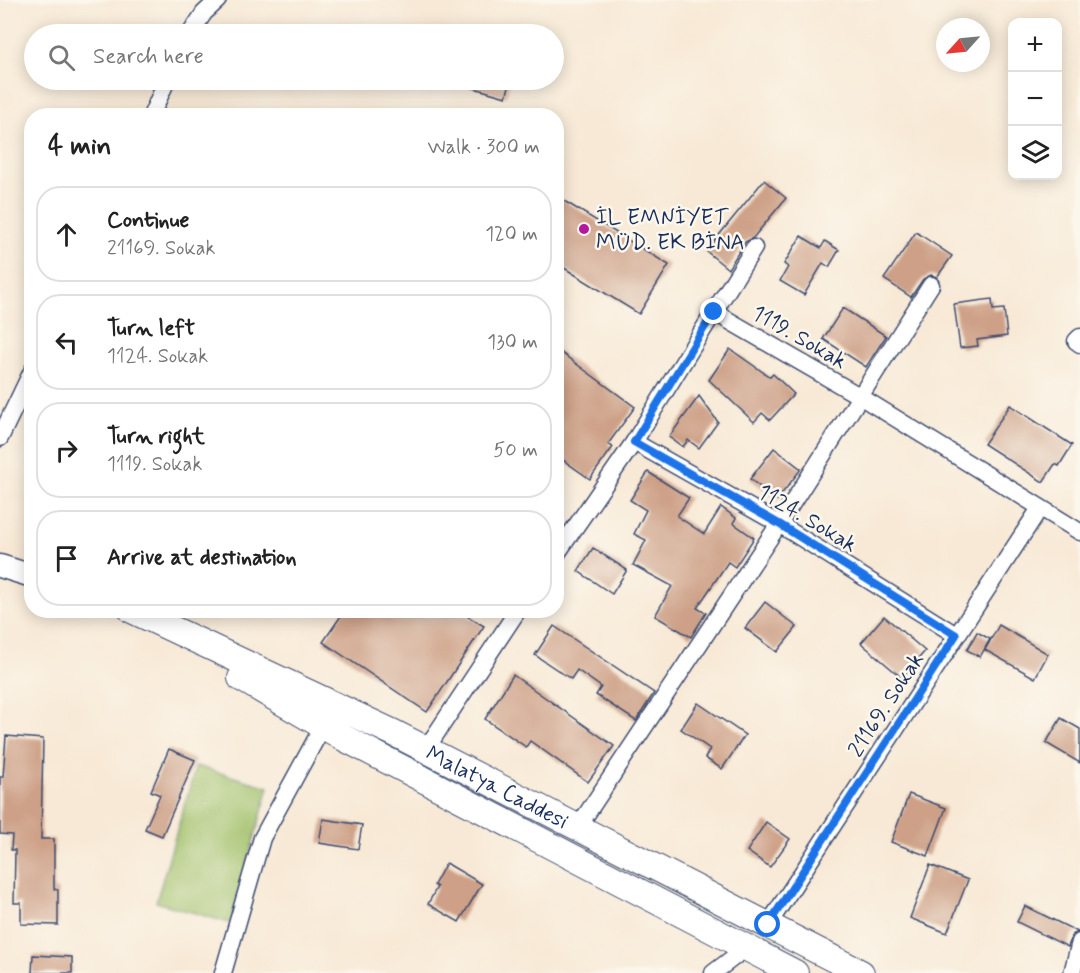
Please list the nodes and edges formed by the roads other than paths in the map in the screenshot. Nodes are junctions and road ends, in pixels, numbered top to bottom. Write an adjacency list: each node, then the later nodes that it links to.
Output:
1 (218, 0): 2 (street)
2 (197, 24)
3 (163, 90): 4 (street)
4 (155, 108)
5 (754, 248): 7 (street)
6 (931, 285): 11 (street)
7 (714, 312): 11 (street, 1119. Sokak); 13 (street)
8 (1080, 337): 9 (street)
9 (1080, 344)
10 (24, 388): 12 (street)
11 (861, 397): 14 (street, 1119. Sokak); 15 (street)
12 (0, 438)
13 (634, 442): 15 (street, 1124. Sokak); 17 (street)
14 (1040, 508): 16 (street, 1119. Sokak); 23 (street, 21169. Sokak)
15 (779, 524): 23 (street, 1124. Sokak); 26 (street)
16 (1079, 531)
17 (564, 543)
18 (0, 566): 19 (main road)
19 (24, 574)
20 (143, 618): 24 (main road, Malatya Caddesi)
21 (147, 618): 25 (main road, Malatya Caddesi)
22 (513, 618): 25 (street)
23 (956, 635): 27 (street, 21169. Sokak)
24 (323, 726): 29 (main road, Malatya Caddesi); 30 (street)
25 (426, 749): 26 (main road, Malatya Caddesi)
26 (578, 827): 27 (main road, Malatya Caddesi)
27 (768, 925): 33 (main road, Malatya Caddesi)
28 (1080, 942): 34 (street)
29 (746, 948): 31 (street); 32 (main road, Malatya Caddesi)
30 (223, 973)
31 (713, 973)
32 (795, 973)
33 (861, 973)
34 (1072, 973)

